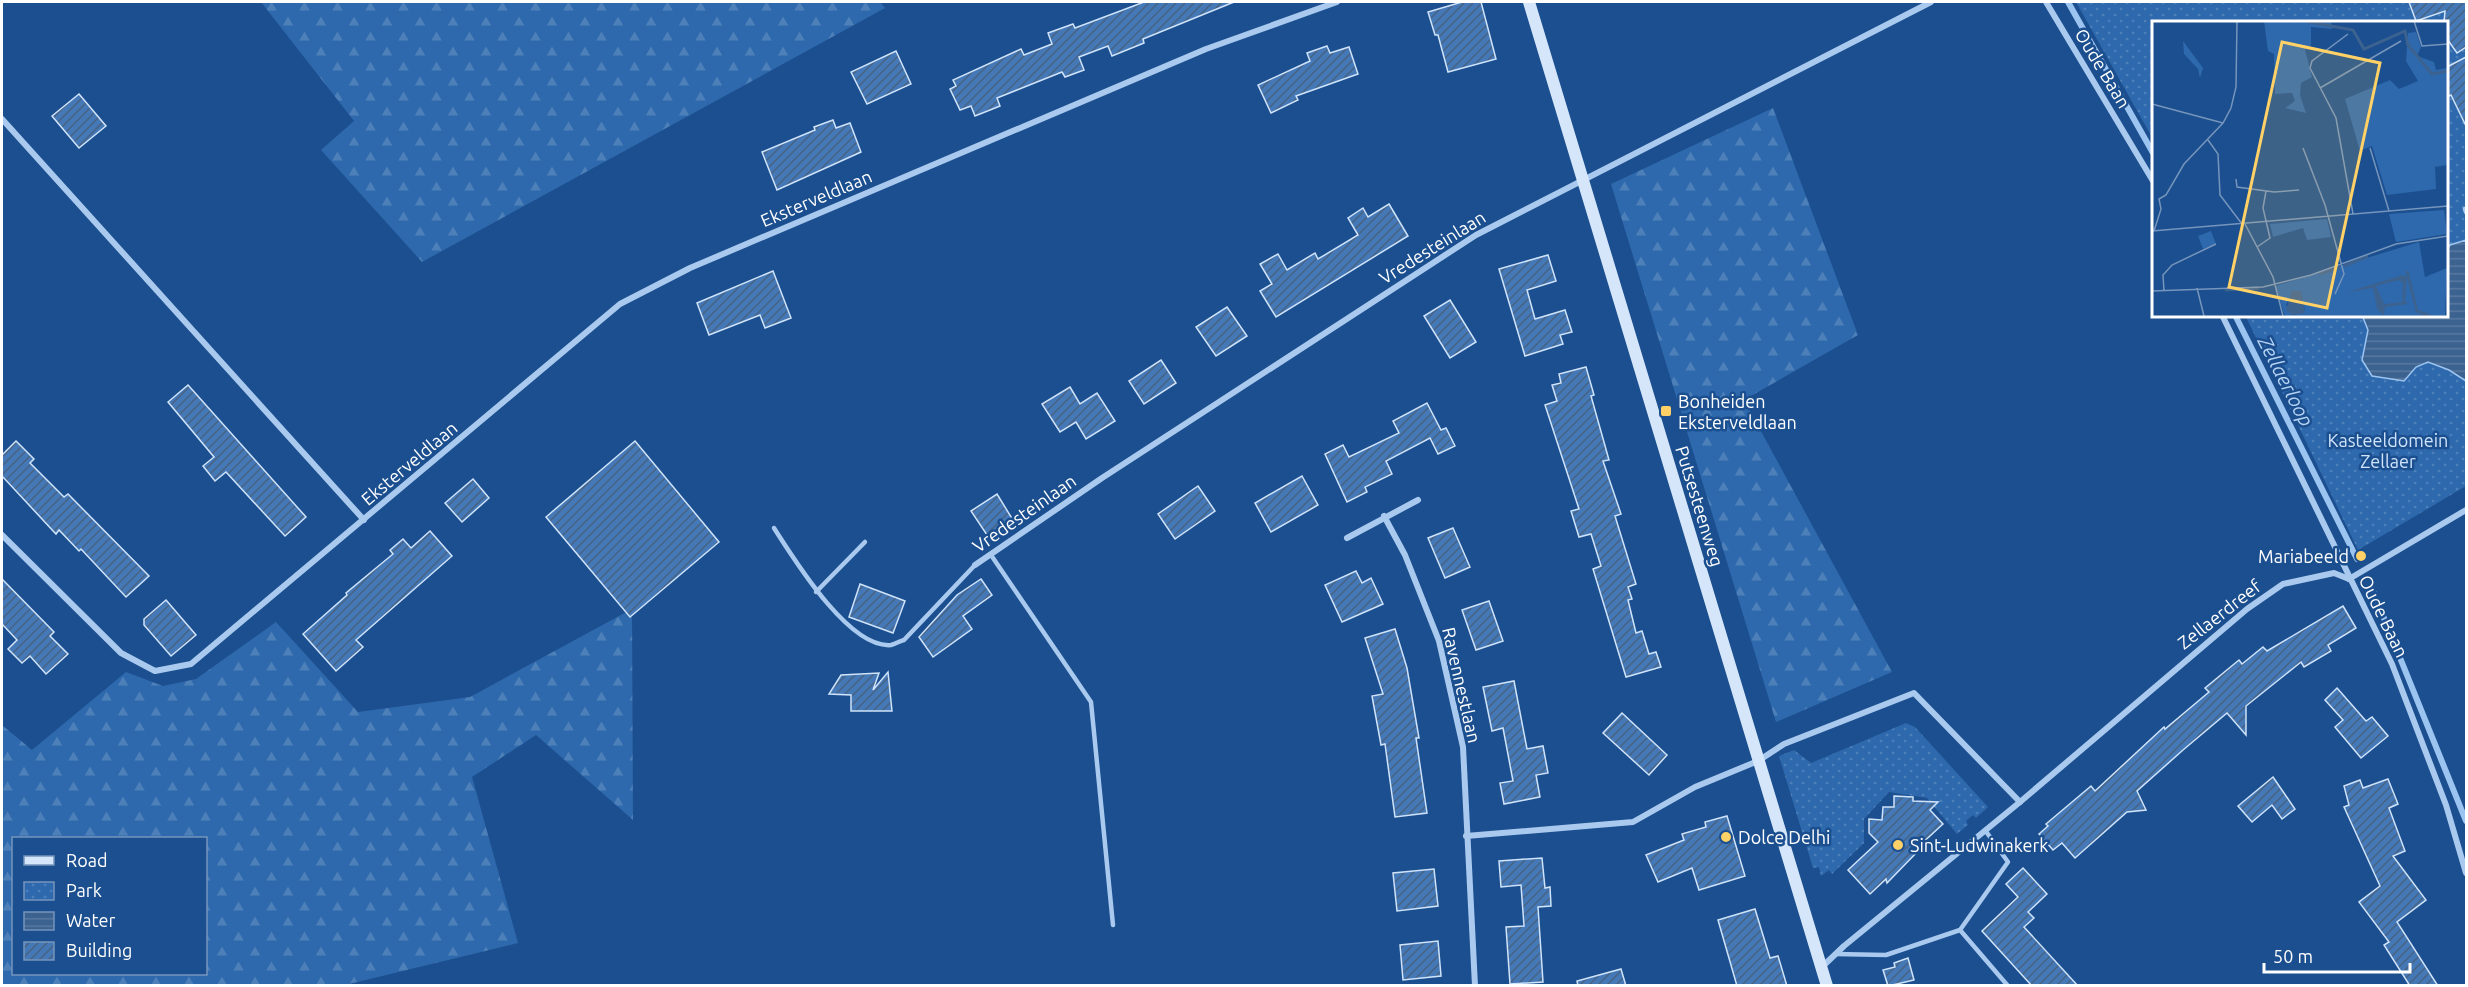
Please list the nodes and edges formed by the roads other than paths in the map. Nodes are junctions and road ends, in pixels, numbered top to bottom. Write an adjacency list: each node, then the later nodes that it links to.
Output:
1 (1338, 2): 12 (street, Eksterveldlaan)
2 (1528, 2): 7 (main road, Putsesteenweg)
3 (1931, 2): 7 (street, Vredesteinlaan)
4 (2046, 2): 6 (street, Oude Baan)
5 (2, 119): 12 (street, Eksterveldlaan)
6 (2152, 179)
7 (1583, 181): 17 (street, Vredesteinlaan); 21 (main road, Putsesteenweg)
8 (2222, 316): 19 (street, Oude Baan)
9 (1418, 500): 11 (street)
10 (2466, 510): 19 (street)
11 (1384, 516): 15 (street); 24 (street, Ravennestlaan)
12 (364, 520): 14 (street, Eksterveldlaan)
13 (774, 528): 20 (lane)
14 (2, 535)
15 (1347, 538)
16 (865, 542): 20 (lane)
17 (991, 555): 18 (street, Vredesteinlaan); 26 (lane)
18 (975, 566): 20 (lane)
19 (2349, 579): 22 (street, Zellaerdreef); 25 (street, Oude Baan)
20 (816, 592)
21 (1758, 761): 22 (street); 24 (street); 29 (main road, Putsesteenweg)
22 (2020, 802): 23 (street, Zellaerdreef)
23 (1985, 830): 27 (lane); 28 (street, Zellaerdreef)
24 (1466, 836): 30 (street, Ravennestlaan)
25 (2466, 873)
26 (1113, 924)
27 (1960, 930): 28 (lane); 32 (lane)
28 (1836, 954): 29 (street, Zellaerdreef)
29 (1822, 967): 31 (main road, Putsesteenweg)
30 (1475, 986)
31 (1827, 986)
32 (2008, 986)

